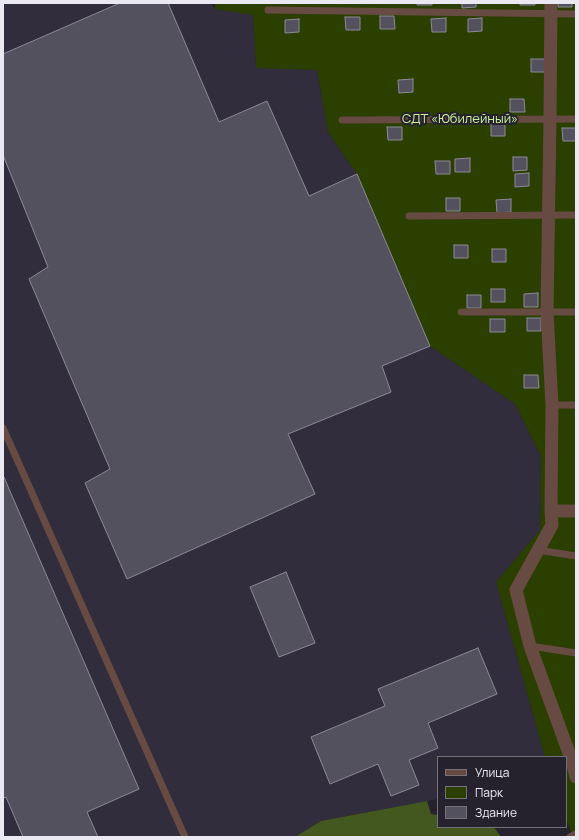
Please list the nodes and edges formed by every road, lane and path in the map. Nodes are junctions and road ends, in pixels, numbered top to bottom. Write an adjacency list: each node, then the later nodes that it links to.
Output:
1 (551, 8): 2 (lane); 3 (lane); 4 (street)
2 (268, 10)
3 (576, 14)
4 (550, 119): 5 (lane); 6 (lane); 7 (street)
5 (576, 119)
6 (342, 120)
7 (549, 215): 8 (lane); 9 (lane); 11 (street)
8 (576, 215)
9 (409, 216)
10 (461, 312): 11 (lane)
11 (546, 312): 12 (lane); 14 (street)
12 (576, 312)
13 (576, 405): 14 (lane)
14 (552, 406): 16 (street)
15 (3, 428): 25 (lane)
16 (552, 511): 17 (street); 18 (street)
17 (576, 511)
18 (538, 550): 19 (lane); 20 (street)
19 (576, 556)
20 (530, 646): 21 (lane); 22 (street)
21 (576, 653)
22 (574, 764): 23 (street)
23 (576, 777)
24 (576, 834): 26 (lane)
25 (185, 837)
26 (570, 837)

